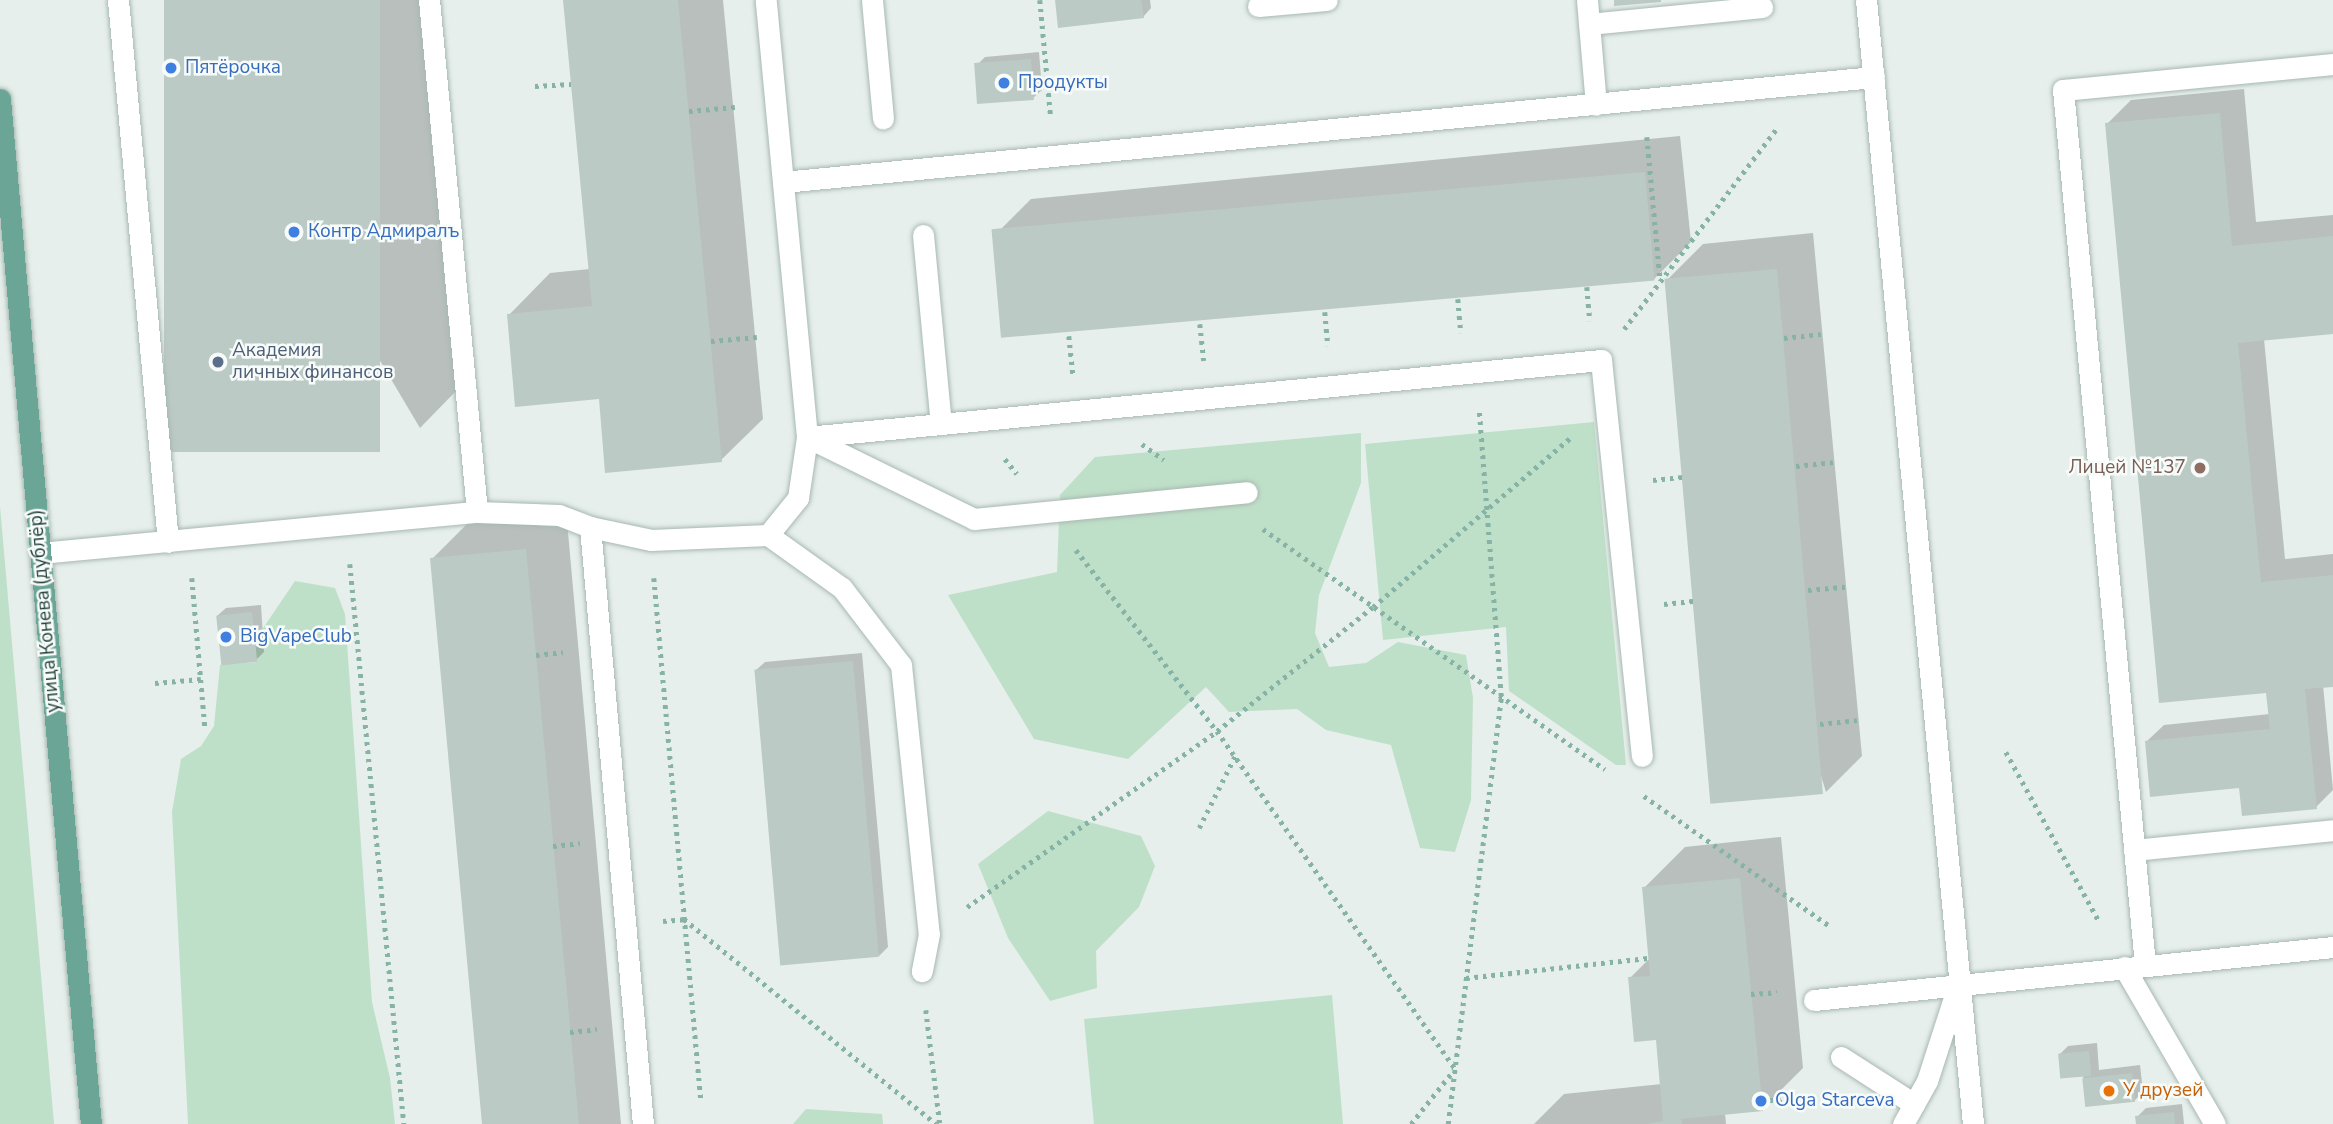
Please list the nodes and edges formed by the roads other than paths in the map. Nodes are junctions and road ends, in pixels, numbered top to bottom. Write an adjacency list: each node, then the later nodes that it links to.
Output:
1 (118, 0): 24 (street)
2 (429, 0): 21 (street)
3 (766, 0): 16 (street)
4 (872, 0): 15 (street)
5 (1327, 0): 8 (street)
6 (1587, 0): 10 (street)
7 (1866, 0): 12 (street)
8 (1258, 6)
9 (1762, 7): 10 (street)
10 (1589, 24): 14 (street)
11 (2333, 64): 28 (street)
12 (1874, 77): 14 (street); 33 (street)
13 (0, 99): 25 (main road, улица Конева (дублёр))
14 (1597, 105): 16 (street)
15 (883, 118)
16 (783, 182): 19 (street)
17 (923, 235): 18 (street)
18 (941, 424): 19 (street); 26 (street)
19 (807, 437): 20 (street); 23 (street)
20 (1247, 492)
21 (477, 512): 22 (street); 24 (street)
22 (590, 527): 23 (street); 38 (street)
23 (768, 535): 32 (street)
24 (168, 542): 25 (street)
25 (40, 554): 37 (main road, улица Конева (дублёр))
26 (1642, 756)
27 (2333, 830): 28 (street)
28 (2134, 850): 30 (street)
29 (2333, 947): 30 (street)
30 (2146, 965): 31 (street)
31 (2123, 967): 33 (street); 41 (street)
32 (922, 971)
33 (1959, 983): 34 (street); 36 (street); 40 (street)
34 (1814, 1000)
35 (1841, 1057): 36 (street)
36 (1914, 1104): 39 (street)
37 (90, 1124)
38 (643, 1124)
39 (1903, 1124)
40 (1973, 1124)
41 (2215, 1124)

